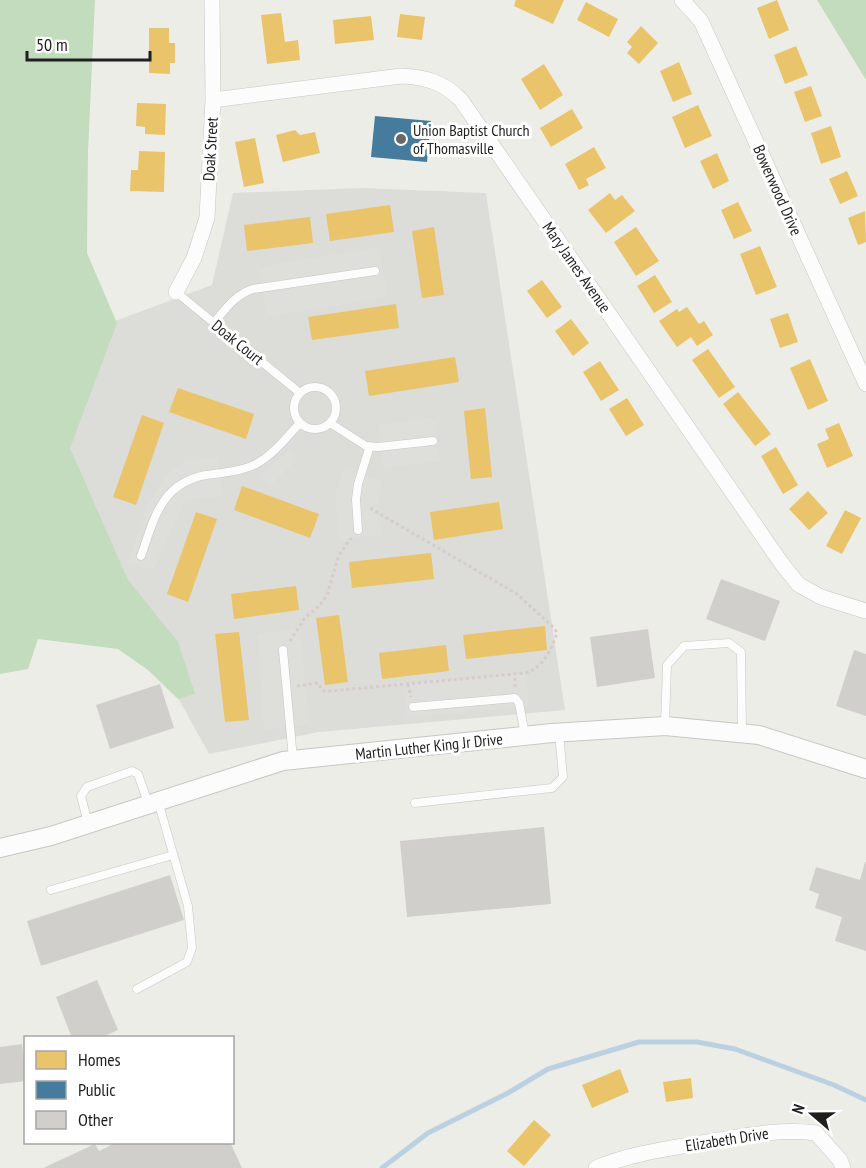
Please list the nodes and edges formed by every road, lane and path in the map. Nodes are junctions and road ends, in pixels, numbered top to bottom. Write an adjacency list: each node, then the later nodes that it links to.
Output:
1 (212, 0): 3 (street, Doak Street)
2 (682, 0): 7 (street, Bowerwood Drive)
3 (213, 100): 5 (street, Doak Street); 16 (street, Mary James Avenue)
4 (375, 271): 6 (lane)
5 (176, 292): 6 (lane, Doak Court)
6 (214, 323): 8 (lane, Doak Court)
7 (866, 384)
8 (300, 393): 9 (lane); 10 (lane)
9 (300, 423): 10 (lane); 15 (lane)
10 (330, 423): 12 (lane)
11 (433, 441): 12 (lane)
12 (369, 446): 13 (lane)
13 (356, 500): 14 (lane); 18 (path)
14 (358, 530): 17 (path)
15 (141, 556)
16 (866, 611)
17 (283, 650): 18 (lane)
18 (286, 688): 24 (lane)
19 (412, 707): 23 (lane)
20 (666, 726): 21 (street, Martin Luther King Jr Drive); 22 (street, Martin Luther King Jr Drive); 22 (lane)
21 (559, 733): 23 (street, Martin Luther King Jr Drive); 27 (lane)
22 (742, 734): 25 (street, Martin Luther King Jr Drive)
23 (526, 736): 24 (street, Martin Luther King Jr Drive)
24 (293, 760): 26 (street, Martin Luther King Jr Drive)
25 (866, 769)
26 (153, 802): 28 (street, Martin Luther King Jr Drive); 28 (lane); 30 (lane)
27 (415, 803)
28 (88, 823): 29 (street, Martin Luther King Jr Drive)
29 (0, 848)
30 (173, 855): 31 (lane); 32 (lane)
31 (51, 890)
32 (137, 989)
33 (596, 1168): 34 (street, Elizabeth Drive)
34 (843, 1168)

